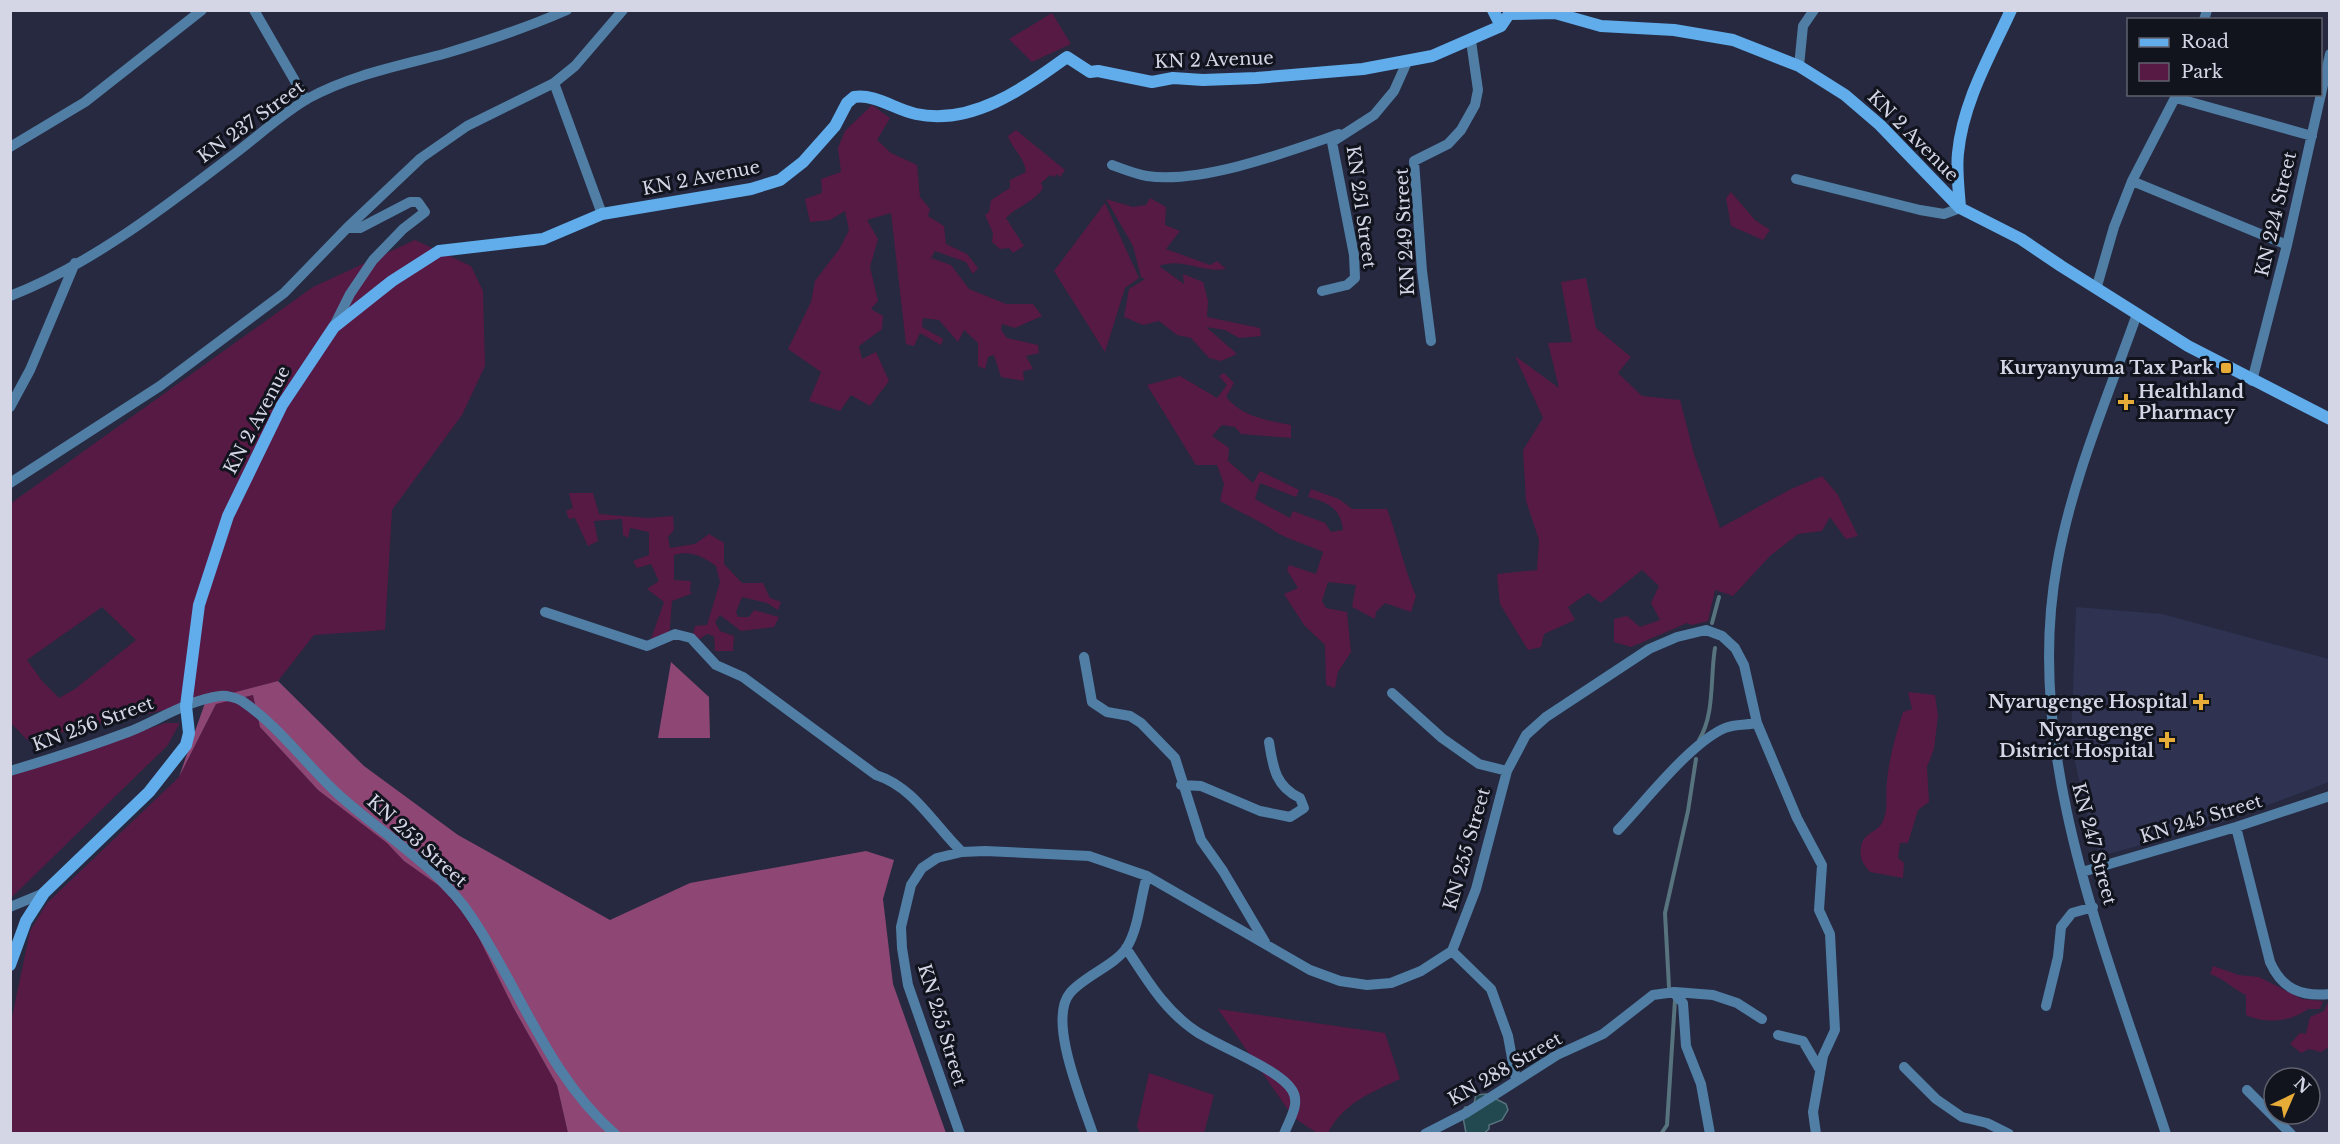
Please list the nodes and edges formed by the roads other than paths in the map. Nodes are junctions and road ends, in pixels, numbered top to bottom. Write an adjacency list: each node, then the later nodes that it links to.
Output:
1 (202, 10): 20 (street)
2 (254, 10): 17 (street)
3 (567, 10): 17 (street, KN 237 Street)
4 (622, 10): 13 (street)
5 (1493, 10): 8 (main road)
6 (1814, 10): 12 (street)
7 (2010, 10): 24 (main road)
8 (1501, 26): 9 (main road, KN 2 Avenue); 12 (main road, KN 2 Avenue)
9 (1471, 40): 11 (main road, KN 2 Avenue); 34 (street, KN 249 Street)
10 (2330, 54): 14 (street, KN 224 Street)
11 (1407, 62): 18 (street, KN 251 Street); 25 (main road, KN 2 Avenue)
12 (1799, 66): 24 (main road, KN 2 Avenue)
13 (554, 83): 25 (street); 26 (street)
14 (2322, 90)
15 (2176, 96): 19 (street); 23 (street)
16 (2321, 96): 19 (street, KN 224 Street)
17 (306, 100): 28 (street, KN 237 Street)
18 (1347, 130): 21 (street); 30 (street, KN 251 Street)
19 (2312, 136): 27 (street, KN 224 Street)
20 (10, 147)
21 (1112, 165)
22 (1796, 179): 24 (street)
23 (2132, 181): 27 (street); 29 (street)
24 (1960, 208): 29 (main road, KN 2 Avenue)
25 (602, 214): 33 (main road, KN 2 Avenue)
26 (347, 228): 33 (street); 38 (street)
27 (2287, 245): 35 (street, KN 224 Street)
28 (75, 263): 31 (street, KN 237 Street); 36 (street)
29 (2097, 286): 32 (main road, KN 2 Avenue)
30 (1322, 291)
31 (10, 296)
32 (2137, 314): 35 (main road, KN 2 Avenue); 52 (street, KN 247 Street)
33 (334, 327): 42 (main road, KN 2 Avenue)
34 (1431, 341)
35 (2252, 381): 37 (main road, KN 2 Avenue)
36 (10, 407)
37 (2330, 420)
38 (10, 483)
39 (545, 612): 51 (street)
40 (1084, 657): 47 (street)
41 (1392, 693): 46 (street)
42 (186, 706): 45 (street, KN 256 Street); 54 (main road, KN 2 Avenue); 70 (street, KN 253 Street)
43 (1757, 723): 46 (street, KN 255 Street); 50 (street); 67 (street, KN 255 Street)
44 (1269, 741): 47 (street)
45 (10, 771)
46 (1507, 771): 59 (street, KN 255 Street)
47 (1181, 785): 57 (street)
48 (2330, 796): 49 (street, KN 245 Street)
49 (2236, 828): 52 (street, KN 245 Street); 62 (street)
50 (1618, 830)
51 (962, 852): 53 (street, KN 255 Street); 71 (street, KN 255 Street)
52 (2082, 872): 56 (street, KN 247 Street)
53 (1147, 876): 57 (street, KN 255 Street); 58 (street)
54 (44, 893): 55 (street); 60 (main road, KN 2 Avenue)
55 (10, 907)
56 (2093, 907): 63 (street); 78 (street, KN 247 Street)
57 (1266, 944): 59 (street, KN 255 Street)
58 (1126, 948): 72 (street); 73 (street)
59 (1452, 951): 68 (street)
60 (10, 965)
61 (1673, 992): 64 (street, KN 288 Street); 68 (street, KN 288 Street); 75 (street)
62 (2330, 994)
63 (2046, 1006)
64 (1762, 1019)
65 (1778, 1035): 67 (street)
66 (1904, 1067): 77 (street)
67 (1820, 1070): 76 (street)
68 (1516, 1080): 74 (street, KN 288 Street)
69 (2247, 1090): 79 (street)
70 (615, 1134)
71 (960, 1134)
72 (1093, 1134)
73 (1284, 1134)
74 (1425, 1134)
75 (1710, 1134)
76 (1816, 1134)
77 (2009, 1134)
78 (2166, 1134)
79 (2291, 1134)

